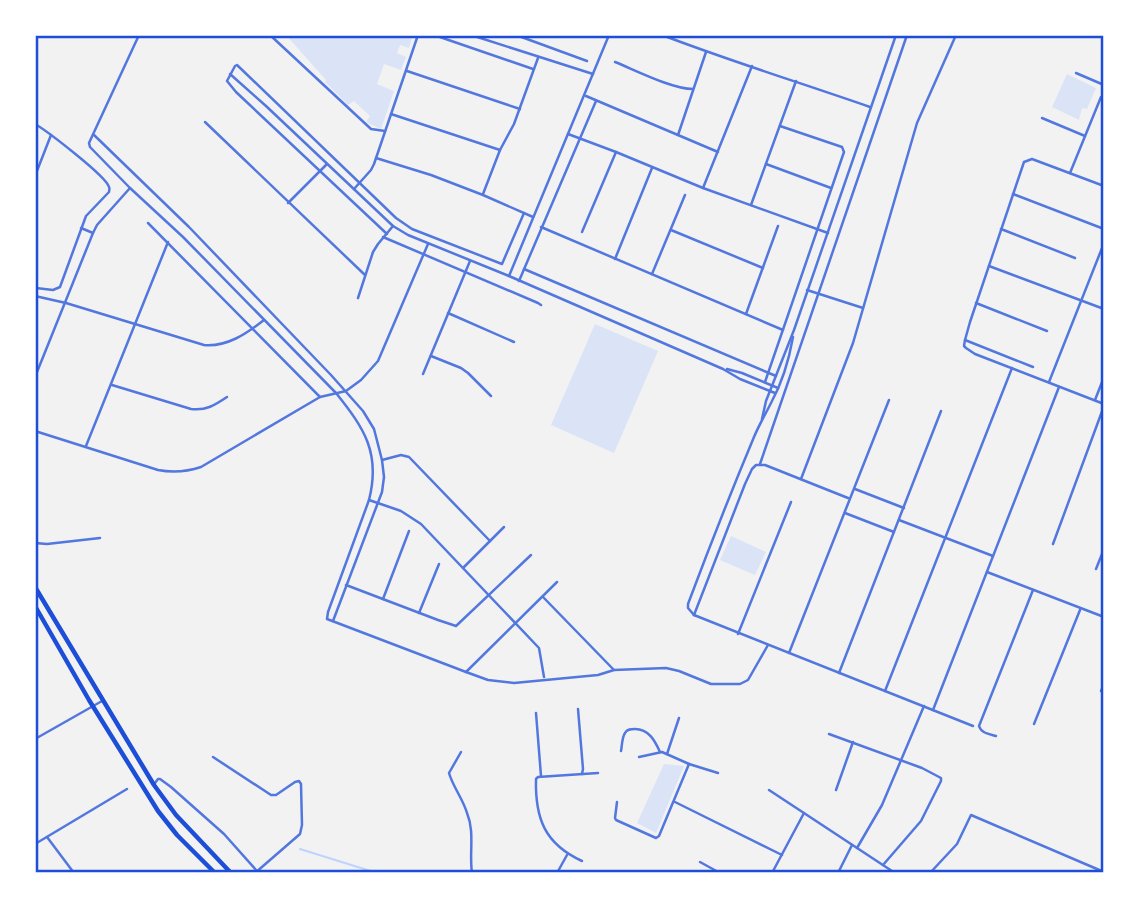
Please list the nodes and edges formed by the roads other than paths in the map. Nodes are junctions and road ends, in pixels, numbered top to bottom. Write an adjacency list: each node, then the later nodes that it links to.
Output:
1 (139, 35): 36 (street)
2 (271, 35): 35 (street)
3 (418, 35): 17 (street)
4 (434, 35): 18 (street)
5 (471, 35): 13 (street)
6 (516, 35): 14 (street)
7 (609, 35): 21 (street)
8 (662, 35): 12 (street)
9 (896, 35): 28 (street)
10 (907, 35): 95 (street)
11 (956, 35): 102 (street)
12 (706, 52): 16 (street); 24 (street)
13 (538, 58): 18 (street); 21 (street)
14 (587, 61)
15 (614, 62): 24 (street)
16 (752, 66): 22 (street); 44 (street)
17 (405, 70): 29 (street); 30 (street)
18 (534, 70): 29 (street)
19 (1076, 73): 23 (street)
20 (230, 74): 46 (street); 49 (street); 52 (street)
21 (593, 74): 25 (street)
22 (796, 81): 28 (street); 34 (street)
23 (1104, 85)
24 (693, 89): 39 (street)
25 (584, 95): 27 (street); 37 (street)
26 (1101, 97): 40 (street)
27 (596, 101): 39 (street); 41 (street)
28 (871, 107): 76 (street)
29 (520, 108): 42 (street)
30 (391, 114): 35 (street); 42 (street)
31 (1042, 118): 40 (street)
32 (205, 122): 61 (street)
33 (35, 124): 38 (street)
34 (780, 125): 47 (street); 53 (street)
35 (385, 131): 45 (street)
36 (94, 134): 55 (street); 129 (street)
37 (568, 134): 41 (street); 64 (street)
38 (51, 135): 51 (street); 68 (street)
39 (678, 135): 44 (street)
40 (1085, 136): 50 (street)
41 (580, 138): 43 (street); 69 (street)
42 (500, 150): 59 (street)
43 (616, 152): 48 (street); 74 (street)
44 (718, 152): 56 (street)
45 (376, 158): 52 (street); 59 (street)
46 (327, 164): 49 (street); 57 (street)
47 (766, 164): 53 (street); 62 (street)
48 (652, 168): 56 (street); 83 (street)
49 (320, 171): 61 (street); 77 (street)
50 (1070, 173): 54 (street); 58 (street)
51 (35, 176)
52 (359, 183): 57 (street); 63 (street)
53 (831, 187): 70 (street)
54 (1104, 187)
55 (130, 188): 75 (street); 106 (street)
56 (702, 188): 62 (street)
57 (353, 190): 66 (street)
58 (1013, 194): 71 (street); 72 (street)
59 (483, 195): 63 (street)
60 (685, 195): 73 (street)
61 (288, 203): 89 (street)
62 (751, 205): 70 (street)
63 (524, 213): 64 (street)
64 (534, 217): 91 (street)
65 (148, 223): 78 (street)
66 (393, 226): 77 (street); 80 (street)
67 (778, 226): 86 (street)
68 (81, 228): 75 (street); 93 (street)
69 (541, 228): 83 (street); 87 (street)
70 (817, 229): 76 (street); 109 (street)
71 (1001, 229): 82 (street); 85 (street)
72 (1104, 229)
73 (671, 230): 86 (street); 90 (street)
74 (582, 232)
75 (93, 233): 99 (street)
76 (828, 233): 94 (street)
77 (385, 235): 81 (street); 89 (street)
78 (168, 242): 107 (street); 108 (street)
79 (1104, 243): 98 (street)
80 (428, 244): 81 (street); 84 (street)
81 (424, 254): 88 (street); 129 (street)
82 (1075, 258)
83 (615, 259): 90 (street)
84 (470, 261): 88 (street); 91 (street)
85 (989, 265): 98 (street); 100 (street)
86 (763, 268): 105 (street)
87 (523, 269): 92 (street); 118 (street)
88 (466, 271): 101 (street); 104 (street)
89 (365, 275): 97 (street)
90 (652, 275): 105 (street)
91 (509, 276): 92 (street)
92 (519, 281): 117 (street)
93 (36, 288)
94 (807, 290): 95 (street); 110 (street)
95 (818, 293): 102 (street); 144 (street)
96 (35, 296): 99 (street)
97 (358, 298)
98 (1081, 300): 103 (street); 124 (street)
99 (66, 303): 107 (street); 121 (street)
100 (976, 303): 111 (street); 112 (street)
101 (541, 306)
102 (863, 308): 145 (street)
103 (1104, 309)
104 (448, 313): 113 (street); 114 (street)
105 (746, 314): 109 (street)
106 (264, 320): 108 (street); 131 (street)
107 (134, 323): 108 (street); 125 (street)
108 (253, 328): 135 (street)
109 (783, 330): 118 (street)
110 (794, 330): 120 (street); 128 (street)
111 (1047, 331)
112 (965, 340): 115 (street); 116 (street)
113 (514, 342)
114 (431, 356): 119 (street); 133 (street)
115 (1033, 367)
116 (1012, 368): 124 (street); 158 (street)
117 (723, 369): 123 (street); 130 (street)
118 (768, 372): 120 (street); 123 (street)
119 (422, 374)
120 (776, 376): 126 (street)
121 (35, 377)
122 (1104, 377): 137 (street)
123 (765, 382): 126 (street)
124 (1049, 383): 127 (street)
125 (110, 384): 134 (street); 142 (street)
126 (772, 385): 128 (street); 130 (street)
127 (1059, 387): 137 (street); 165 (street)
128 (778, 388): 132 (street)
129 (346, 391): 131 (street); 143 (street)
130 (769, 391): 132 (street); 140 (street)
131 (336, 393): 135 (street); 148 (street)
132 (775, 393): 140 (street)
133 (491, 396)
134 (227, 397)
135 (320, 397): 142 (street)
136 (889, 400): 146 (street)
137 (1095, 401): 138 (street)
138 (1104, 405): 161 (street)
139 (941, 411): 151 (street)
140 (762, 418): 180 (street)
141 (35, 431): 142 (street)
142 (86, 446)
143 (382, 460): 150 (street); 159 (street)
144 (760, 464): 145 (street); 180 (street)
145 (801, 480): 147 (street)
146 (854, 489): 147 (street); 151 (street)
147 (850, 499): 152 (street)
148 (369, 500): 150 (street); 182 (street)
149 (791, 502): 184 (street)
150 (379, 504): 167 (street); 171 (street)
151 (904, 508): 153 (street)
152 (845, 512): 156 (street); 186 (street)
153 (899, 520): 156 (street); 158 (street)
154 (505, 527): 159 (street)
155 (410, 531): 176 (street)
156 (894, 532): 189 (street)
157 (100, 538): 160 (street)
158 (946, 538): 165 (street); 192 (street)
159 (490, 541): 167 (street)
160 (36, 542): 162 (street)
161 (1053, 544)
162 (36, 548)
163 (1104, 549): 168 (street)
164 (531, 555): 174 (street)
165 (993, 556): 169 (street)
166 (439, 564): 179 (street)
167 (463, 568): 174 (street)
168 (1096, 569)
169 (987, 572): 173 (street); 198 (street)
170 (557, 583): 175 (street)
171 (346, 585): 176 (street); 182 (street)
172 (35, 587): 194 (main road)
173 (1033, 590): 178 (street); 204 (street)
174 (489, 596): 179 (street); 183 (street)
175 (543, 597): 183 (street); 187 (street)
176 (383, 599): 179 (street)
177 (35, 606): 196 (main road)
178 (1081, 609): 181 (street); 201 (street)
179 (419, 612)
180 (694, 615): 184 (street)
181 (1104, 617)
182 (333, 621): 188 (street)
183 (516, 624): 188 (street); 190 (street)
184 (738, 634): 185 (street)
185 (768, 645): 186 (street); 187 (street)
186 (789, 653): 189 (street)
187 (614, 670): 190 (street)
188 (466, 673): 190 (street)
189 (839, 673): 192 (street)
190 (544, 679)
191 (1104, 684): 193 (street)
192 (885, 691): 195 (street)
193 (1101, 691)
194 (104, 700): 196 (street); 219 (main road)
195 (924, 706): 198 (street); 213 (street)
196 (93, 707): 205 (street); 237 (main road)
197 (578, 709): 217 (street)
198 (933, 710): 202 (street)
199 (536, 713): 218 (street)
200 (679, 718): 210 (street)
201 (1034, 724)
202 (973, 726)
203 (829, 734): 206 (street)
204 (996, 736)
205 (35, 739)
206 (853, 742): 213 (street); 222 (street)
207 (621, 751): 209 (street)
208 (461, 752): 240 (street)
209 (660, 752): 210 (street); 212 (street)
210 (667, 754): 214 (street)
211 (213, 757): 239 (street)
212 (639, 757)
213 (900, 760): 229 (street); 234 (street)
214 (689, 764): 216 (street); 224 (street)
215 (597, 773): 217 (street)
216 (718, 773)
217 (582, 774): 218 (street)
218 (541, 777): 230 (street)
219 (154, 785): 238 (main road); 239 (street)
220 (127, 789): 226 (street)
221 (769, 790): 225 (street)
222 (836, 790)
223 (617, 802): 224 (street)
224 (674, 802): 231 (street)
225 (804, 813): 228 (street); 231 (street)
226 (47, 837): 227 (street); 236 (street)
227 (35, 844)
228 (852, 845): 229 (street); 244 (street)
229 (857, 848): 234 (street)
230 (568, 854): 232 (street); 241 (street)
231 (782, 855): 243 (street)
232 (582, 861)
233 (700, 862): 242 (street)
234 (883, 865): 245 (street)
235 (1104, 872): 246 (street)
236 (74, 873)
237 (215, 873)
238 (231, 873)
239 (257, 873)
240 (472, 873)
241 (557, 873)
242 (720, 873)
243 (772, 873)
244 (838, 873)
245 (895, 873)
246 (930, 873)

